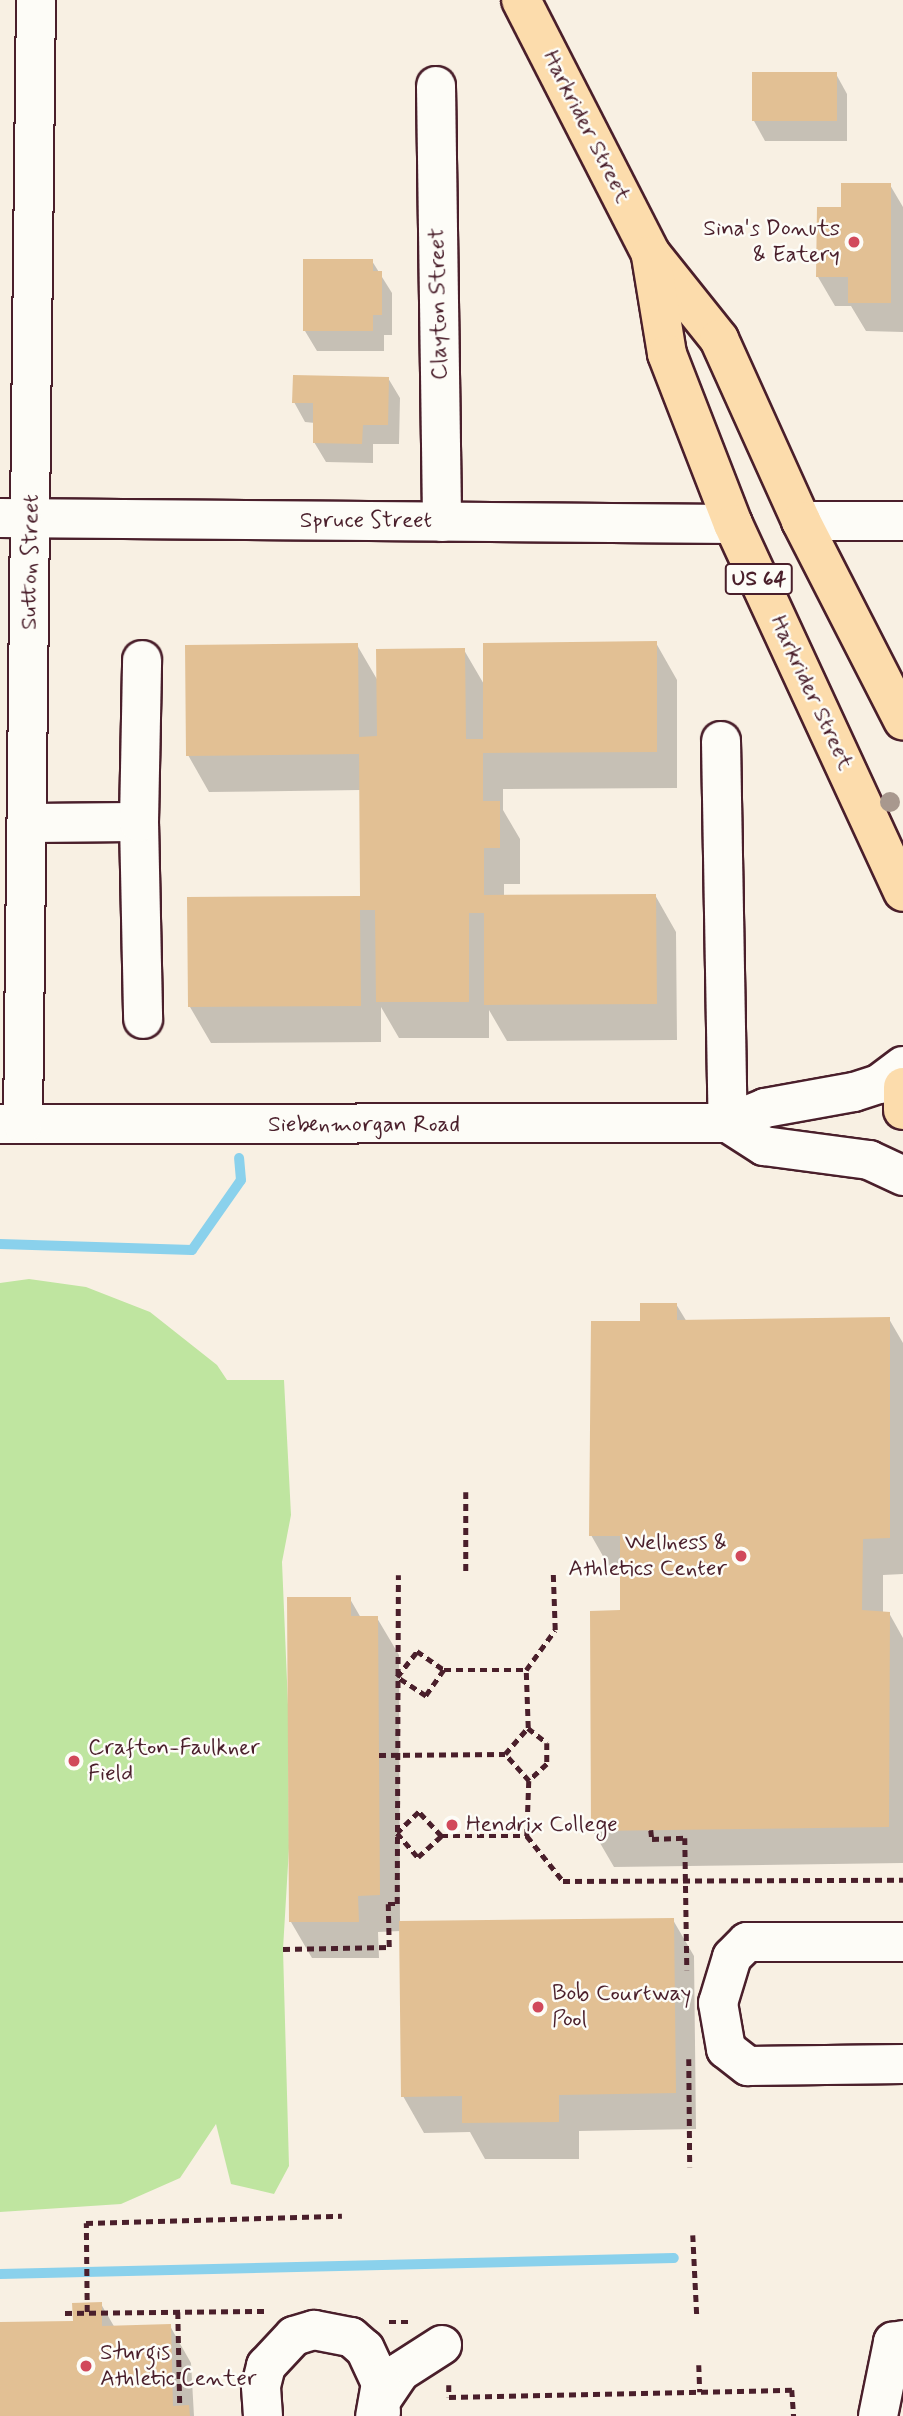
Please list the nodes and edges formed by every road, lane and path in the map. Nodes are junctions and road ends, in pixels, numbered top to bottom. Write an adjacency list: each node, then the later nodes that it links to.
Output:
1 (36, 0): 5 (street, Sutton Street)
2 (522, 0): 4 (main road, Harkrider Street / US 64)
3 (436, 86): 8 (street, Clayton Street)
4 (651, 254): 6 (main road, Harkrider Street / US 64); 9 (main road, Harkrider Street / US 64)
5 (16, 518): 8 (street, Spruce Street); 14 (street, Sutton Street)
6 (801, 521): 7 (street); 11 (main road, Harkrider Street / US 64)
7 (903, 521)
8 (442, 522): 9 (street, Spruce Street)
9 (733, 524): 15 (main road, Harkrider Street / US 64)
10 (142, 660): 13 (street)
11 (903, 720)
12 (721, 741): 20 (street)
13 (139, 822): 14 (street); 16 (street)
14 (27, 823): 21 (street, Sutton Street)
15 (903, 892)
16 (143, 1019)
17 (903, 1066): 20 (street, Siebenmorgan Road)
18 (903, 1087): 19 (main road)
19 (903, 1110)
20 (728, 1123): 21 (street, Siebenmorgan Road); 22 (street)
21 (11, 1124)
22 (903, 1176)
23 (466, 1492): 26 (path)
24 (553, 1573): 28 (path)
25 (398, 1575): 29 (path)
26 (466, 1575)
27 (444, 1670): 28 (path); 29 (path); 29 (path)
28 (526, 1670): 30 (path)
29 (397, 1677): 33 (path)
30 (528, 1728): 31 (path); 34 (path)
31 (505, 1754): 33 (path); 34 (path)
32 (379, 1755): 33 (path)
33 (397, 1755): 35 (path)
34 (529, 1781): 37 (path)
35 (397, 1833): 36 (path); 36 (path); 40 (path)
36 (441, 1836): 37 (path)
37 (527, 1836): 38 (path)
38 (903, 1880)
39 (903, 1942): 41 (street)
40 (283, 1949)
41 (903, 2064)
42 (342, 2216): 45 (path)
43 (693, 2235): 48 (path)
44 (272, 2311): 46 (path)
45 (87, 2312): 46 (path); 47 (path)
46 (178, 2312): 54 (path)
47 (65, 2313)
48 (698, 2318)
49 (351, 2337): 55 (street); 56 (street); 56 (street)
50 (898, 2341): 58 (street)
51 (699, 2365): 53 (path)
52 (449, 2375): 53 (path)
53 (700, 2392): 57 (path)
54 (180, 2406)
55 (264, 2406)
56 (379, 2411)
57 (794, 2416)
58 (882, 2416)

